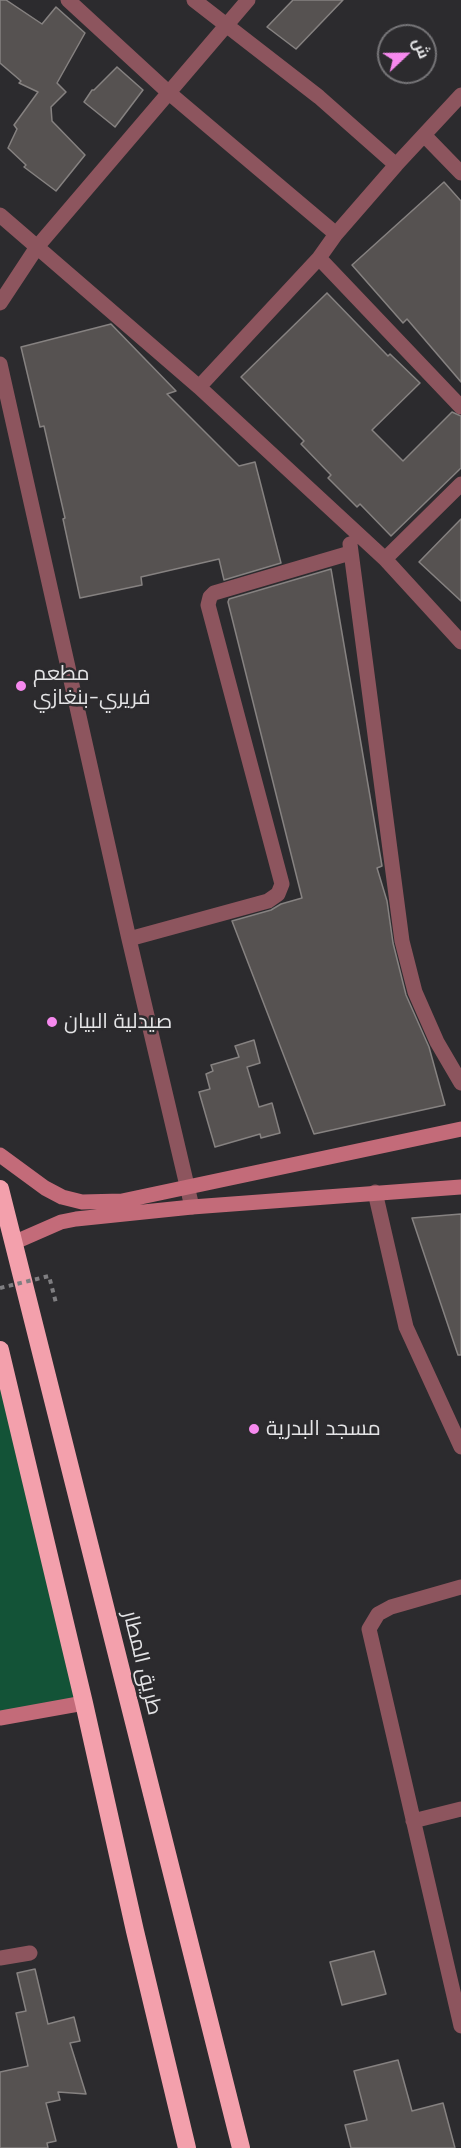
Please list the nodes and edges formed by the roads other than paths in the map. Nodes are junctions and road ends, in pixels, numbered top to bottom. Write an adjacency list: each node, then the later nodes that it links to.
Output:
1 (68, 0): 5 (street)
2 (194, 0): 4 (street)
3 (248, 0): 4 (street)
4 (225, 25): 5 (street); 8 (street)
5 (168, 92): 11 (street); 12 (street)
6 (461, 95): 7 (street)
7 (424, 135): 8 (street); 9 (street)
8 (396, 165): 11 (street)
9 (461, 173)
10 (0, 215): 12 (street)
11 (336, 234): 13 (street)
12 (37, 247): 14 (street); 16 (street)
13 (319, 258): 16 (street); 17 (street)
14 (0, 303)
15 (0, 364): 23 (street)
16 (199, 387): 19 (street)
17 (461, 406)
18 (461, 484): 21 (street)
19 (351, 527): 20 (street); 21 (street)
20 (350, 553): 23 (street); 24 (street)
21 (385, 560): 22 (street)
22 (461, 642)
23 (129, 939): 27 (street)
24 (461, 1083)
25 (461, 1129): 27 (main road)
26 (0, 1155): 27 (main road)
27 (187, 1186): 31 (street)
28 (461, 1187): 30 (main road)
29 (0, 1189): 32 (highway, طريق المطار)
30 (375, 1192): 31 (main road); 34 (street)
31 (192, 1207): 32 (main road)
32 (13, 1243): 44 (highway, طريق المطار)
33 (0, 1350): 36 (highway)
34 (461, 1447)
35 (461, 1587): 39 (street)
36 (84, 1703): 37 (main road); 43 (highway)
37 (0, 1718)
38 (461, 1809): 39 (street)
39 (413, 1821): 42 (street)
40 (30, 1953): 41 (street)
41 (0, 1958)
42 (461, 2026)
43 (187, 2148)
44 (241, 2148)

